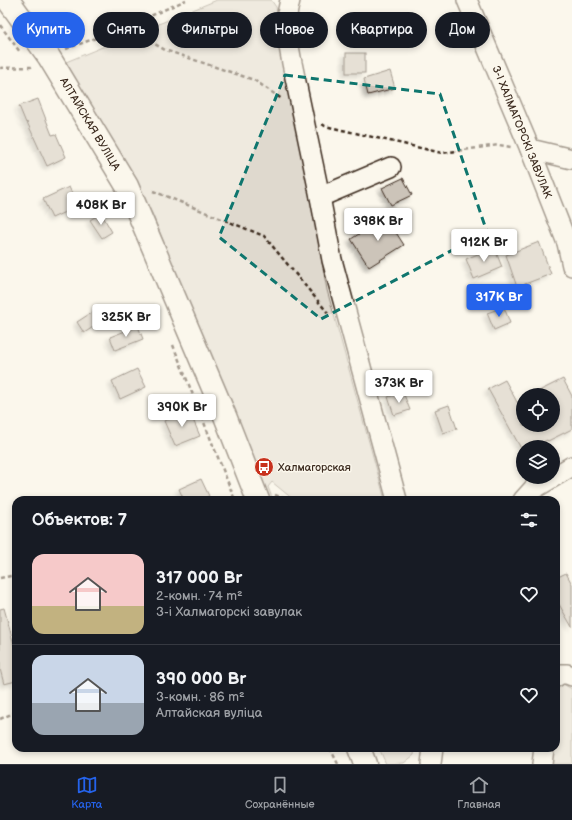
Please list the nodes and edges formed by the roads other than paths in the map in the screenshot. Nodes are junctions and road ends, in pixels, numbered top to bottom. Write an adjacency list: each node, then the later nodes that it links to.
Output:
1 (8, 0): 12 (main road, АЛТАЙСКАЯ ВУЛІЦА)
2 (290, 0): 7 (street)
3 (467, 0): 4 (street, 3-І ХАЛМАГОРСКІ ЗАВУЛАК)
4 (530, 150): 5 (street); 9 (street, 3-І ХАЛМАГОРСКІ ЗАВУЛАК)
5 (572, 159)
6 (391, 168): 7 (street)
7 (320, 197): 13 (street)
8 (572, 222): 9 (street)
9 (568, 243): 10 (street, 3-І ХАЛМАГОРСКІ ЗАВУЛАК)
10 (572, 266)
11 (572, 466): 14 (street)
12 (266, 496)
13 (397, 496)
14 (527, 496)
15 (560, 674): 16 (street)
16 (572, 676)
17 (360, 752): 20 (main road)
18 (432, 752): 21 (street)
19 (544, 752): 22 (street)
20 (365, 764)
21 (431, 764)
22 (542, 764)

